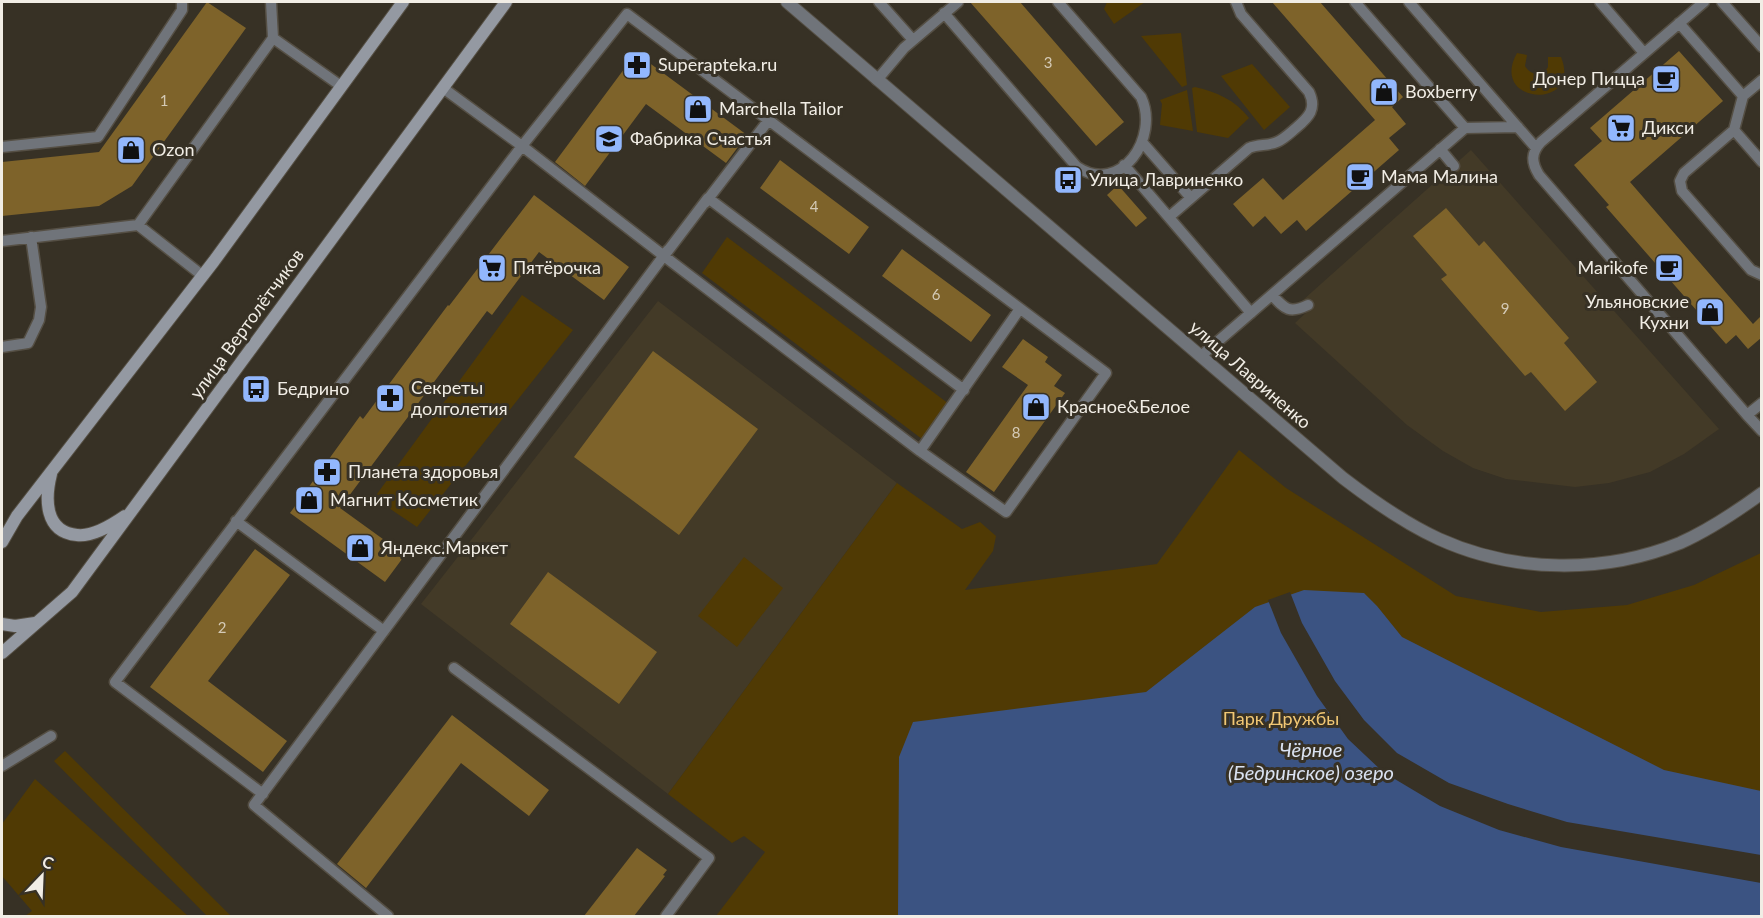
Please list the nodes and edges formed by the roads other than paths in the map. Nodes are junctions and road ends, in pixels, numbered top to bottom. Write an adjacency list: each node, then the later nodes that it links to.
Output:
1 (183, 2): 32 (lane)
2 (271, 2): 17 (lane)
3 (403, 2): 23 (main road)
4 (506, 2): 24 (main road, улица Вертолётчиков)
5 (787, 2): 21 (street, улица Лавриненко)
6 (879, 2): 18 (lane)
7 (958, 2): 15 (lane)
8 (1059, 2): 30 (lane)
9 (1236, 2): 39 (lane)
10 (1355, 2): 28 (lane)
11 (1410, 2): 27 (lane)
12 (1600, 2): 20 (lane)
13 (1704, 2): 16 (lane)
14 (1722, 2): 19 (lane)
15 (944, 13): 18 (lane); 36 (lane)
16 (1679, 23): 20 (lane); 25 (lane)
17 (273, 38): 23 (lane); 41 (lane)
18 (913, 40): 21 (lane)
19 (1761, 47)
20 (1644, 53): 33 (lane)
21 (877, 80): 52 (street, улица Лавриненко)
22 (1761, 80): 25 (lane)
23 (341, 86): 46 (main road)
24 (443, 88): 31 (lane); 60 (main road, улица Вертолётчиков)
25 (1743, 96): 29 (lane)
26 (768, 121): 31 (lane); 38 (lane); 49 (lane)
27 (1518, 127): 28 (lane); 33 (lane)
28 (1465, 128): 34 (lane)
29 (1734, 130): 35 (lane); 45 (lane)
30 (1142, 142): 36 (lane); 39 (lane)
31 (522, 146): 44 (lane); 62 (lane)
32 (2, 147)
33 (1536, 148): 55 (lane)
34 (1440, 149): 37 (lane); 47 (lane)
35 (1761, 162)
36 (1124, 165): 40 (lane)
37 (1454, 166)
38 (708, 198): 44 (lane); 53 (lane)
39 (1191, 198): 40 (lane)
40 (1169, 217): 50 (lane)
41 (138, 225): 42 (lane); 46 (lane)
42 (32, 237): 43 (lane); 51 (lane)
43 (2, 241)
44 (664, 256): 57 (lane); 67 (lane)
45 (1761, 275)
46 (203, 276): 58 (main road)
47 (1272, 294): 48 (lane); 50 (lane)
48 (1308, 304)
49 (1019, 310): 53 (lane); 57 (lane)
50 (1251, 313): 52 (lane)
51 (2, 347)
52 (1201, 356): 59 (street, улица Лавриненко)
53 (964, 390): 57 (lane)
54 (1761, 403): 55 (lane)
55 (1747, 415): 56 (lane)
56 (1761, 431)
57 (920, 451)
58 (51, 471): 60 (main road); 61 (main road)
59 (1761, 493)
60 (129, 514): 65 (main road, улица Вертолётчиков)
61 (17, 516): 63 (main road); 64 (main road)
62 (236, 521): 67 (lane); 72 (lane)
63 (2, 527)
64 (2, 542)
65 (35, 623): 66 (main road); 68 (main road, улица Вертолётчиков)
66 (2, 624)
67 (384, 631): 72 (lane)
68 (2, 652)
69 (454, 668): 74 (lane)
70 (51, 736): 71 (lane)
71 (2, 766)
72 (263, 794): 73 (lane)
73 (388, 916)
74 (666, 916)

